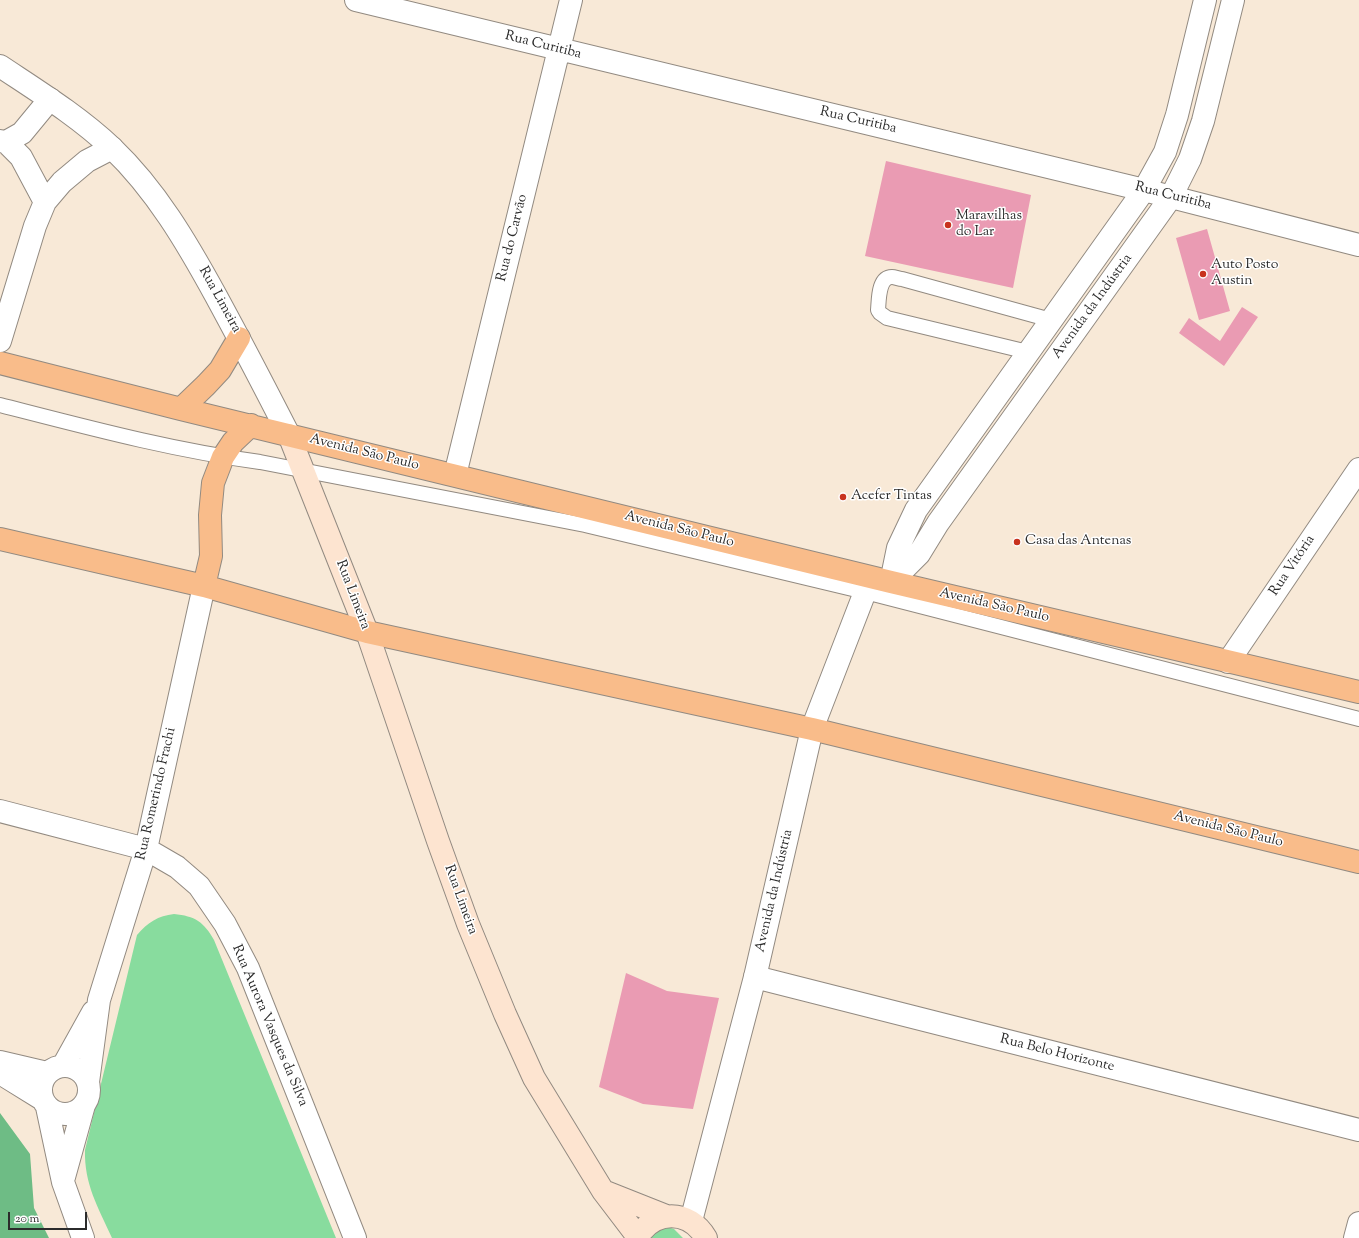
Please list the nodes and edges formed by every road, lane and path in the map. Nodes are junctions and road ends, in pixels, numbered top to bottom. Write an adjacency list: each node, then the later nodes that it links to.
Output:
1 (356, 0): 5 (street, Rua Curitiba)
2 (571, 0): 5 (street, Rua do Carvão)
3 (1205, 0): 10 (street, Avenida da Indústria)
4 (1232, 0): 11 (street, Avenida da Indústria)
5 (559, 50): 10 (street, Rua Curitiba); 26 (street, Rua do Carvão)
6 (0, 66): 7 (street, Rua Limeira)
7 (50, 99): 8 (street); 9 (street, Rua Limeira)
8 (3, 142): 12 (street)
9 (112, 148): 12 (street); 15 (street, Rua Limeira)
10 (1144, 190): 11 (street, Rua Curitiba); 14 (street, Avenida da Indústria)
11 (1172, 197): 13 (street, Rua Curitiba); 28 (street, Avenida da Indústria)
12 (45, 202): 16 (street)
13 (1359, 245)
14 (1051, 320): 17 (street, Avenida da Indústria); 17 (lane)
15 (239, 338): 20 (main road); 22 (street, Rua Limeira)
16 (0, 341)
17 (1028, 352): 28 (street, Avenida da Indústria)
18 (0, 363): 20 (main road, Avenida São Paulo)
19 (0, 405): 23 (lane)
20 (181, 409): 21 (main road, Avenida São Paulo)
21 (252, 425): 22 (main road, Avenida São Paulo); 23 (main road)
22 (289, 435): 25 (main road, Rua Limeira); 26 (main road, Avenida São Paulo)
23 (222, 457): 25 (lane); 29 (main road)
24 (1359, 469): 32 (street, Rua Vitória)
25 (304, 471): 30 (lane); 31 (main road, Rua Limeira)
26 (456, 475): 28 (main road, Avenida São Paulo)
27 (0, 539): 29 (main road, Avenida São Paulo)
28 (891, 582): 30 (street, Avenida da Indústria); 32 (main road, Avenida São Paulo)
29 (204, 586): 31 (main road, Avenida São Paulo); 37 (street, Rua Romerindo Frachi)
30 (865, 592): 34 (lane); 35 (street, Avenida da Indústria)
31 (367, 632): 35 (main road, Avenida São Paulo); 49 (main road, Rua Limeira)
32 (1228, 662): 33 (main road, Avenida São Paulo)
33 (1359, 692)
34 (1359, 719)
35 (812, 729): 38 (main road, Avenida São Paulo); 39 (street, Avenida da Indústria)
36 (0, 812): 37 (street, Rua Aurora Vasques da Silva)
37 (146, 849): 40 (street, Rua Romerindo Frachi); 54 (street, Rua Aurora Vasques da Silva)
38 (1359, 862)
39 (755, 978): 47 (street, Rua Belo Horizonte); 51 (street, Avenida da Indústria)
40 (99, 1000): 42 (street, Rua Romerindo Frachi); 44 (street, Rua Romerindo Frachi)
41 (0, 1062): 42 (street)
42 (55, 1069): 44 (street); 45 (street)
43 (0, 1073): 45 (street)
44 (88, 1082): 46 (street)
45 (45, 1103): 46 (street); 48 (street)
46 (84, 1104): 48 (street)
47 (1359, 1130)
48 (63, 1182): 53 (street)
49 (603, 1191): 50 (main road); 55 (main road, Rua Limeira)
50 (666, 1216): 51 (main road); 55 (main road)
51 (691, 1221): 56 (main road)
52 (1359, 1223): 57 (street)
53 (83, 1238)
54 (355, 1238)
55 (638, 1238)
56 (706, 1238)
57 (1355, 1238)

